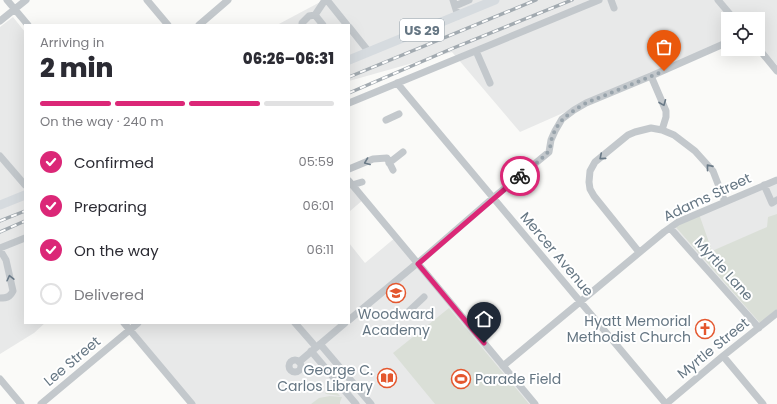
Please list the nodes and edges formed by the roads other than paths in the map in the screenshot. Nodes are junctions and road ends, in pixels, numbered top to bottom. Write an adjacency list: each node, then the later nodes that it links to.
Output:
1 (7, 0): 14 (street)
2 (26, 0): 14 (street)
3 (147, 0): 20 (street)
4 (228, 0): 21 (street)
5 (326, 0): 16 (street); 24 (street)
6 (469, 0): 12 (street)
7 (495, 0): 11 (main road, US 29)
8 (599, 0): 27 (street)
9 (611, 0): 13 (street)
10 (718, 0): 15 (street)
11 (483, 2): 17 (main road, US 29)
12 (454, 3): 17 (street)
13 (614, 8)
14 (15, 9): 18 (street); 19 (street)
15 (728, 12)
16 (315, 15): 22 (street); 23 (street)
17 (458, 16): 28 (main road, US 29)
18 (0, 21)
19 (27, 24)
20 (167, 24)
21 (200, 24)
22 (302, 24)
23 (322, 24)
24 (346, 24)
25 (350, 28): 28 (street)
26 (721, 45): 32 (street)
27 (476, 51): 33 (street); 34 (street)
28 (370, 52): 30 (main road, US 29)
29 (765, 56): 31 (street)
30 (350, 60)
31 (777, 71)
32 (652, 76): 38 (street, one-way to 38); 50 (street)
33 (397, 83): 35 (street); 50 (street, Mercer Avenue)
34 (490, 83)
35 (350, 104)
36 (399, 114): 37 (street)
37 (386, 120)
38 (662, 130): 52 (street, one-way to 38); 57 (street, one-way to 57)
39 (403, 152): 41 (street, one-way to 41)
40 (0, 156): 42 (street)
41 (350, 169)
42 (17, 176): 43 (street); 47 (street)
43 (10, 179)
44 (777, 180): 48 (street, Adams Street)
45 (362, 182): 46 (street)
46 (351, 183): 58 (street)
47 (24, 184)
48 (764, 185): 51 (street); 52 (street, Adams Street)
49 (24, 195): 53 (main road)
50 (493, 198): 58 (street); 61 (street, Mercer Avenue)
51 (777, 200)
52 (725, 202): 54 (street, Adams Street)
53 (0, 205)
54 (670, 228): 57 (street, Adams Street); 69 (street, Myrtle Lane)
55 (24, 238): 56 (street)
56 (0, 249): 60 (street, one-way to 56)
57 (639, 252): 61 (street, Adams Street)
58 (416, 264): 64 (street); 74 (street)
59 (424, 297): 62 (street)
60 (0, 298)
61 (580, 301): 74 (street, Adams Street); 82 (street, Mercer Avenue)
62 (408, 312)
63 (777, 314): 69 (street, Myrtle Street)
64 (350, 319)
65 (125, 324): 70 (street)
66 (137, 324): 70 (street, Lee Street)
67 (297, 324): 71 (street)
68 (344, 324): 71 (street)
69 (759, 328): 72 (street, Myrtle Street)
70 (130, 330): 77 (street, Lee Street); 78 (street)
71 (316, 348): 73 (street); 79 (street); 80 (street)
72 (723, 356): 82 (street, Myrtle Street); 83 (street)
73 (299, 362)
74 (503, 366): 81 (street)
75 (0, 379): 76 (street)
76 (21, 404)
77 (41, 404)
78 (192, 404)
79 (356, 404)
80 (371, 404)
81 (535, 404)
82 (666, 404)
83 (763, 404)

